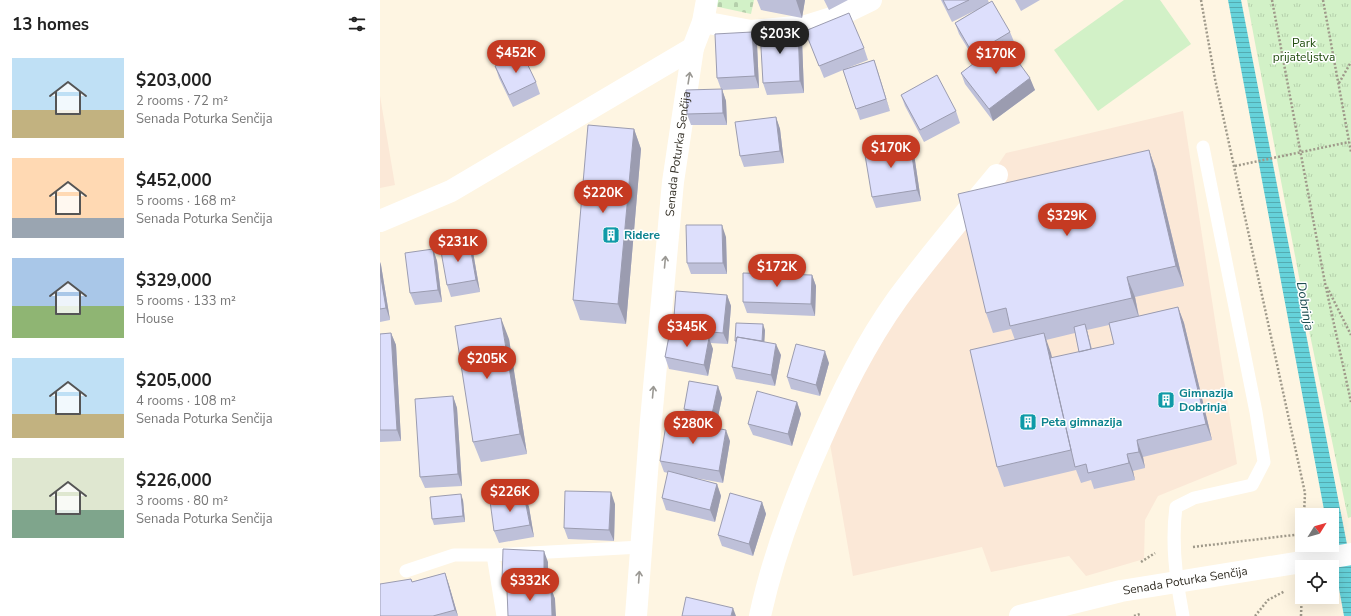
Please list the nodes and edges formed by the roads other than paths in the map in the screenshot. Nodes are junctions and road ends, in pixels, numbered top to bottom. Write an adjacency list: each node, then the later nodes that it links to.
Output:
1 (707, 0): 3 (street, Senada Poturka Senčija)
2 (871, 0): 3 (street)
3 (703, 22): 4 (street, Senada Poturka Senčija)
4 (693, 48): 7 (street); 8 (street, Senada Poturka Senčija, one-way to 4)
5 (1203, 147): 12 (lane)
6 (997, 176): 15 (street)
7 (380, 221)
8 (641, 547): 10 (lane); 14 (street, Senada Poturka Senčija, one-way to 8)
9 (1351, 554): 12 (street, Senada Poturka Senčija)
10 (493, 555): 11 (lane); 13 (lane)
11 (406, 571)
12 (1177, 582): 16 (street, Senada Poturka Senčija); 17 (lane)
13 (503, 616)
14 (636, 616)
15 (760, 616)
16 (1020, 616)
17 (1183, 616)

